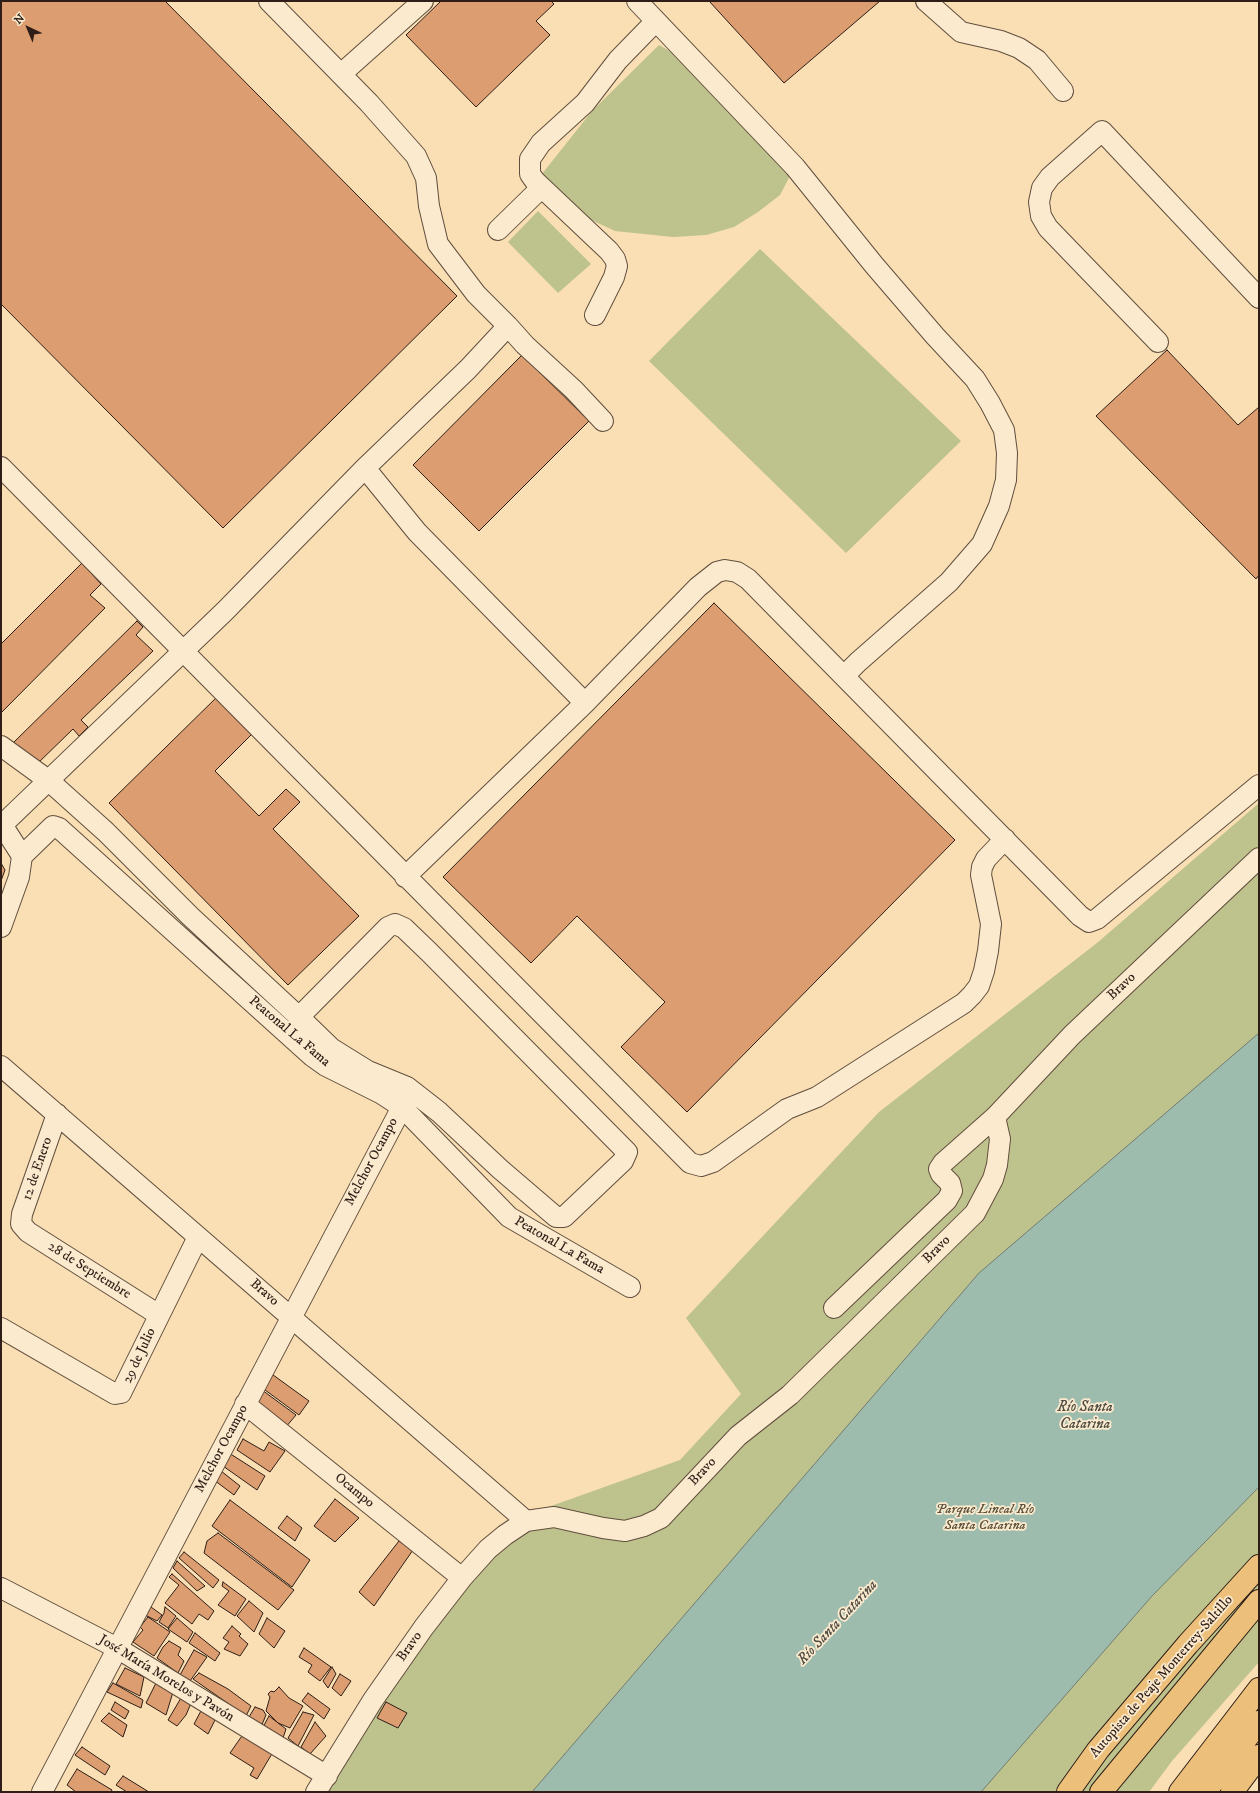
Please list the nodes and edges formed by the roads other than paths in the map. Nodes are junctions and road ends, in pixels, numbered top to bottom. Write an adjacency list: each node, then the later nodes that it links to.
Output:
1 (270, 1): 6 (street)
2 (423, 1): 6 (street)
3 (637, 1): 5 (street)
4 (926, 1): 7 (street)
5 (656, 21): 8 (street); 18 (street)
6 (341, 74): 12 (street)
7 (1063, 91)
8 (541, 188): 9 (street); 11 (street)
9 (498, 230)
10 (1259, 298): 13 (street)
11 (595, 315)
12 (508, 326): 14 (street); 16 (street)
13 (1158, 342)
14 (602, 421)
15 (1, 467): 17 (street)
16 (365, 468): 17 (street); 19 (street)
17 (183, 651): 21 (street); 27 (street)
18 (844, 676): 19 (street); 24 (street)
19 (585, 703): 27 (street)
20 (1, 746): 21 (street)
21 (48, 780): 23 (street); 29 (street)
22 (1259, 785): 24 (street)
23 (2, 824): 25 (street)
24 (1005, 839): 27 (street)
25 (22, 856): 28 (street); 31 (street, Peatonal La Fama)
26 (1259, 858): 33 (street, Bravo)
27 (405, 877)
28 (1, 927)
29 (299, 1017): 29 (street)
30 (1, 1066): 32 (street, Bravo)
31 (402, 1107): 36 (street, Peatonal La Fama); 39 (street, Melchor Ocampo)
32 (57, 1114): 34 (street, 12 de Enero); 35 (street, Bravo)
33 (995, 1117): 37 (street); 42 (street, Bravo)
34 (21, 1224): 38 (street, 28 de Septiembre)
35 (198, 1237): 38 (street, 29 de Julio); 39 (street, Bravo)
36 (630, 1287)
37 (834, 1308)
38 (159, 1315): 40 (street, 29 de Julio)
39 (291, 1317): 41 (street, Melchor Ocampo); 42 (street, Bravo)
40 (1, 1328)
41 (245, 1404): 44 (street, Ocampo); 47 (street, Melchor Ocampo)
42 (526, 1521): 44 (street, Bravo)
43 (1259, 1566): 53 (main road, Autopista de Peaje Monterrey-Saltillo)
44 (462, 1578): 51 (street, Bravo)
45 (1, 1588): 47 (street, José María Morelos y Pavón)
46 (1259, 1601): 54 (main road, Autopista de Peaje Monterrey-Saltillo)
47 (117, 1648): 51 (street, José María Morelos y Pavón); 52 (street, Melchor Ocampo)
48 (1259, 1689): 55 (main road)
49 (1259, 1722): 56 (main road)
50 (1259, 1756): 57 (main road)
51 (321, 1784)
52 (42, 1792)
53 (1068, 1792)
54 (1101, 1792)
55 (1180, 1792)
56 (1205, 1792)
57 (1232, 1792)

